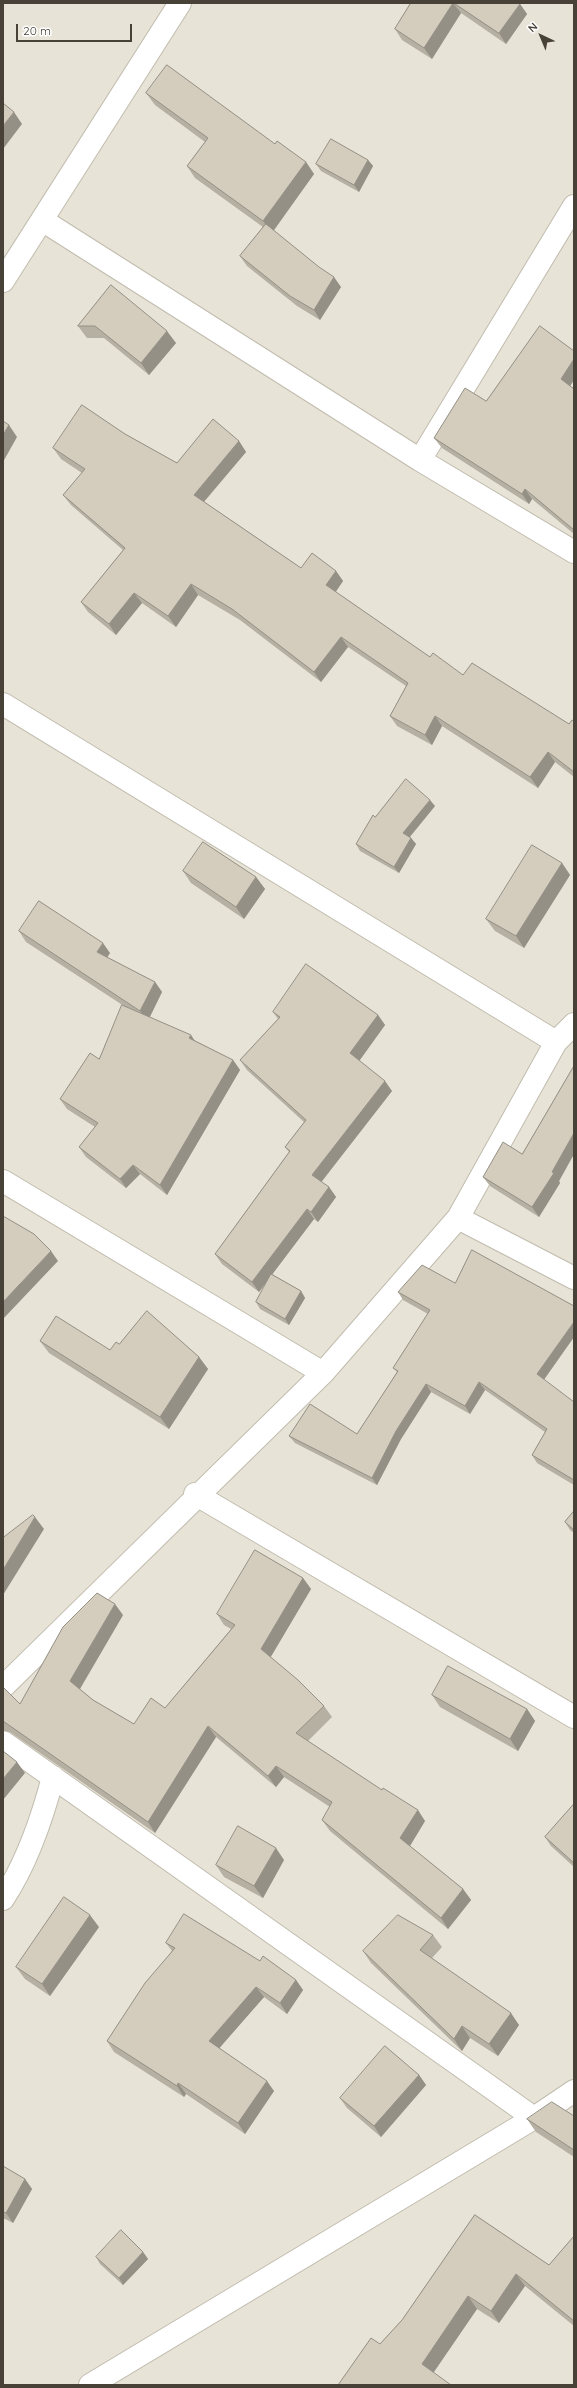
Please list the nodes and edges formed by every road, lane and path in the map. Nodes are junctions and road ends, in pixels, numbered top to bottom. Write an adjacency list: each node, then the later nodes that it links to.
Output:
1 (180, 3): 3 (street)
2 (574, 206): 5 (street)
3 (42, 220): 4 (street); 5 (street)
4 (3, 281)
5 (420, 460): 6 (street)
6 (574, 552)
7 (3, 704): 9 (street)
8 (574, 1024): 9 (street)
9 (556, 1042): 11 (street)
10 (3, 1181): 13 (street)
11 (458, 1218): 12 (street); 13 (street)
12 (574, 1278)
13 (323, 1373): 14 (street)
14 (196, 1495): 15 (street); 16 (street)
15 (3, 1687)
16 (574, 1717)
17 (3, 1742): 18 (street)
18 (53, 1777): 19 (street); 21 (street)
19 (3, 1899)
20 (574, 2091): 21 (street)
21 (534, 2118): 22 (street)
22 (90, 2385)

